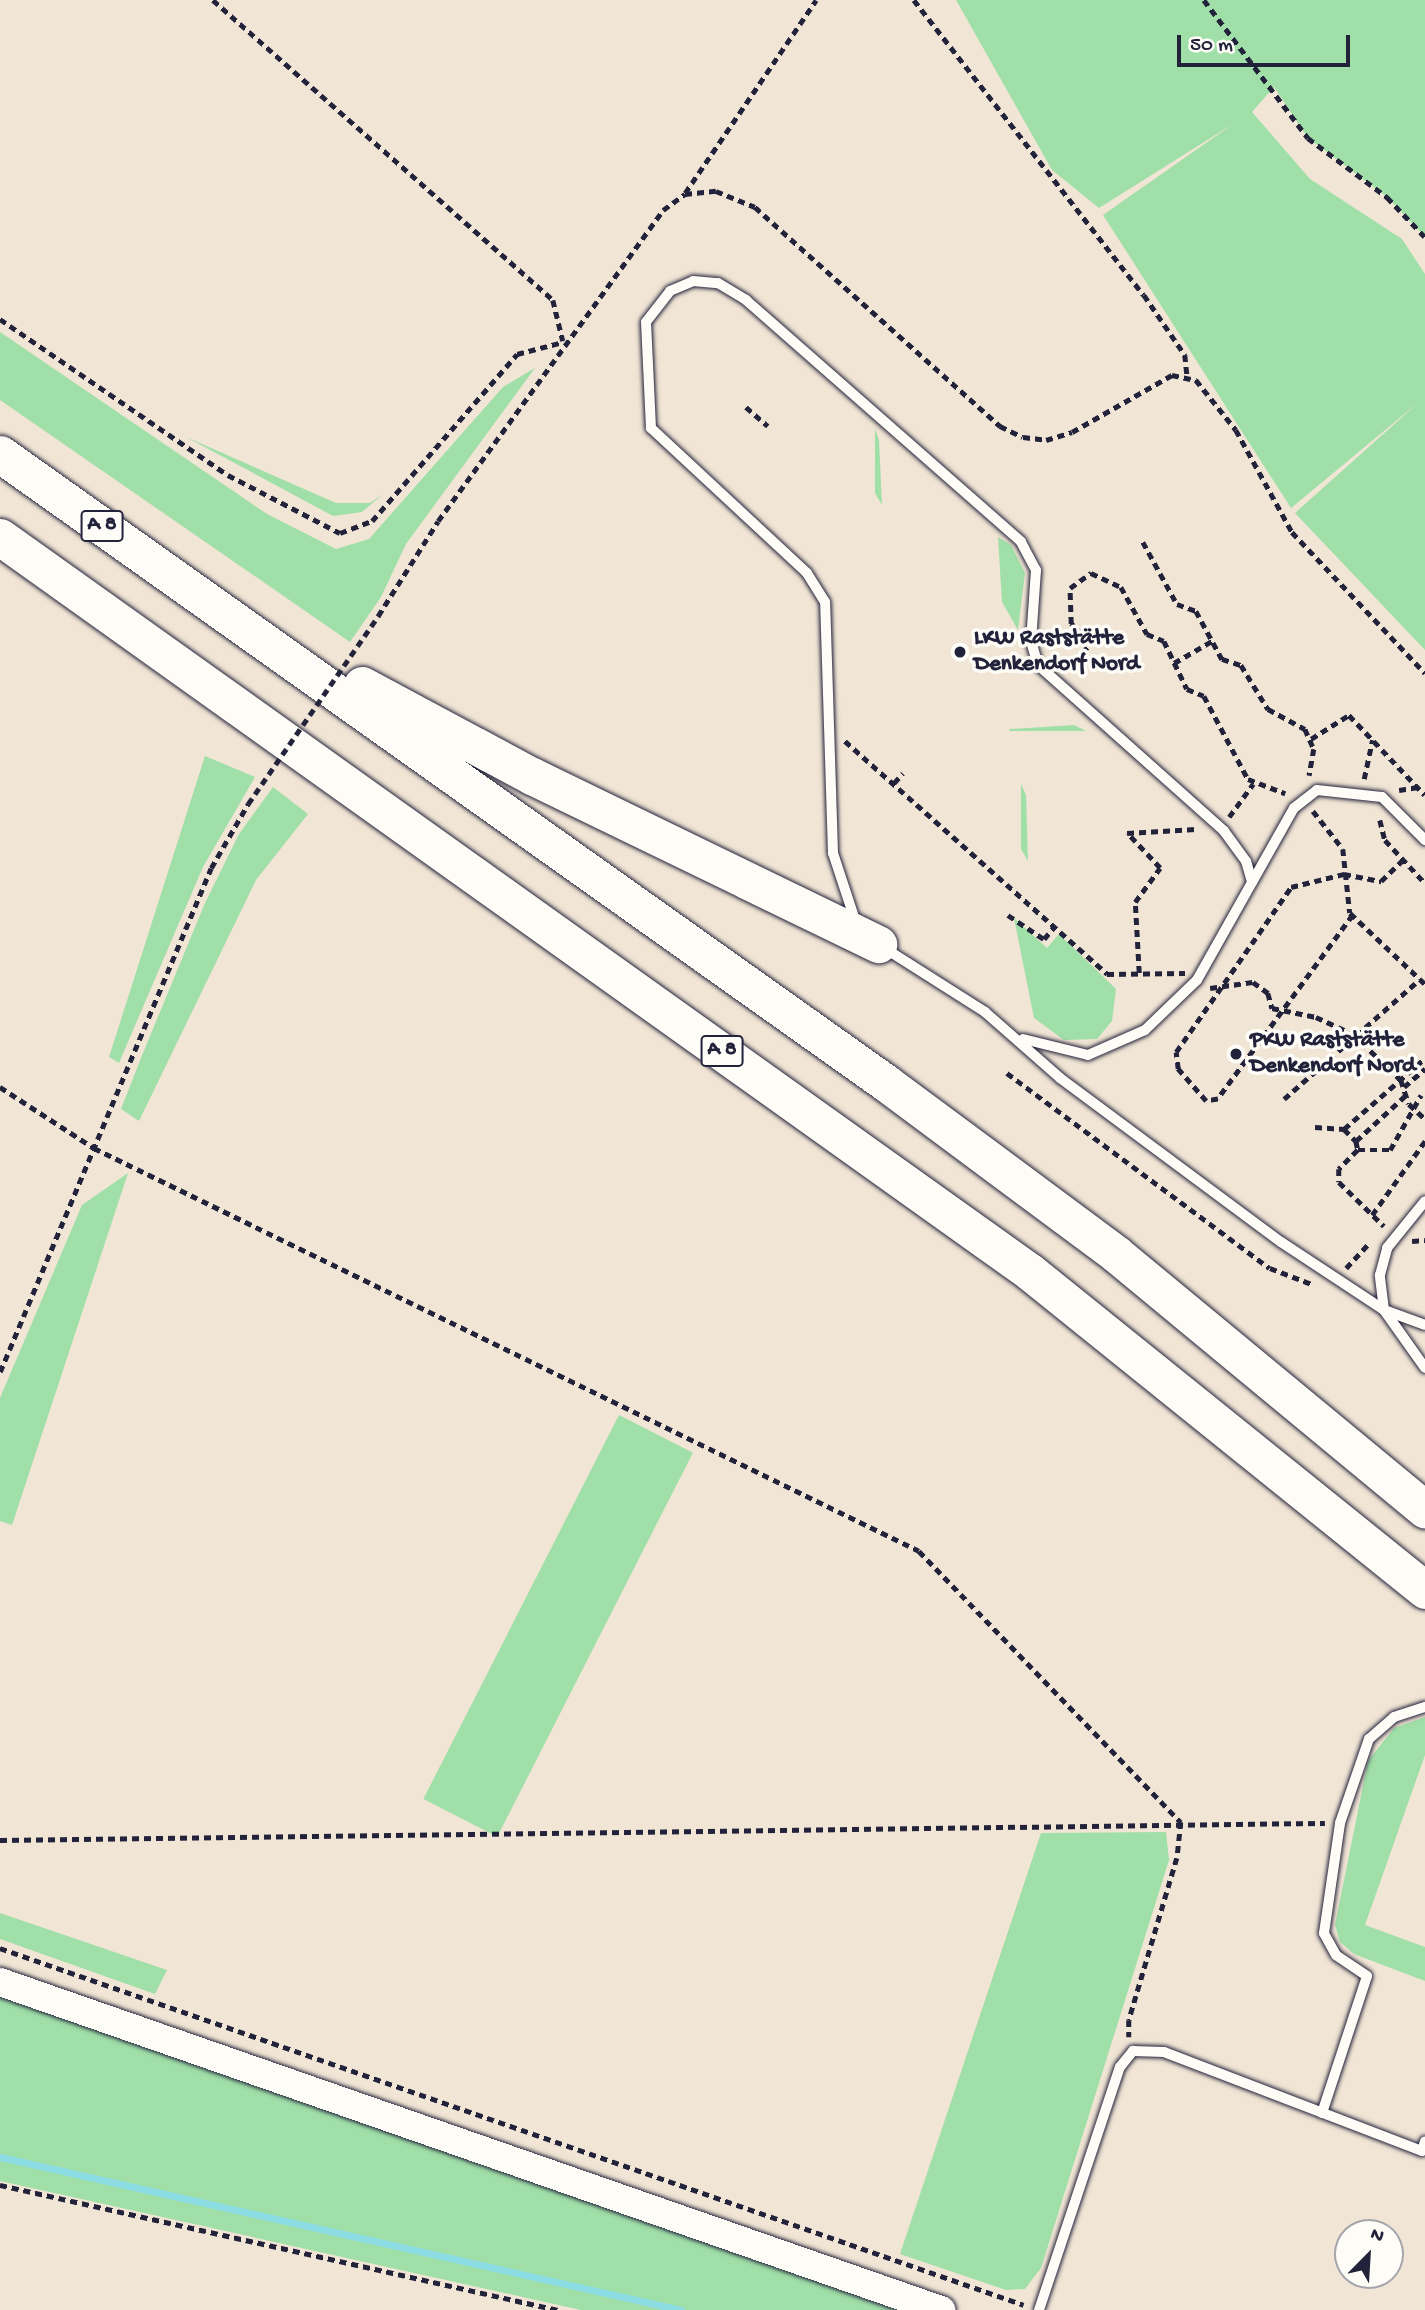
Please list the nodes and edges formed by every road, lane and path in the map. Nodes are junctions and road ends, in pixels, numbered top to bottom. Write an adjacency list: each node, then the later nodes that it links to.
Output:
1 (213, 0): 8 (path)
2 (816, 0): 5 (path)
3 (914, 0): 9 (path)
4 (1204, 0): 6 (path)
5 (685, 194): 8 (path); 9 (path)
6 (1425, 237)
7 (0, 319): 8 (path)
8 (564, 342): 64 (path, bridge)
9 (1187, 374): 18 (path)
10 (746, 407): 11 (path)
11 (768, 426)
12 (0, 454): 15 (highway, A 8)
13 (0, 537): 74 (highway, A 8)
14 (1143, 542): 16 (path)
15 (205, 598): 40 (highway); 73 (highway, A 8)
16 (1212, 641): 17 (path); 21 (path)
17 (1174, 663): 19 (path); 25 (path)
18 (1425, 673)
19 (1056, 681): 20 (lane); 30 (lane)
20 (830, 728): 24 (path); 40 (lane)
21 (1311, 739): 22 (path); 26 (path)
22 (1372, 739): 27 (path); 28 (path)
23 (903, 773): 24 (path)
24 (894, 783): 39 (path)
25 (1253, 784): 26 (path); 30 (path)
26 (1296, 789): 29 (path)
27 (1362, 790): 29 (lane); 32 (lane)
28 (1425, 795)
29 (1304, 800): 34 (path); 35 (lane)
30 (1221, 828): 35 (lane); 41 (path)
31 (1385, 840): 33 (path)
32 (1425, 840)
33 (1403, 860): 34 (path); 36 (path)
34 (1344, 874): 38 (path); 45 (path)
35 (1252, 882): 42 (lane)
36 (1425, 883)
37 (1008, 915): 39 (path)
38 (1353, 915): 43 (path); 46 (path)
39 (1055, 926): 41 (path)
40 (878, 944): 48 (lane)
41 (1139, 973): 42 (path)
42 (1196, 980): 45 (path); 48 (lane)
43 (1419, 980): 44 (path); 47 (path)
44 (1425, 984)
45 (1222, 987): 46 (path); 46 (path)
46 (1284, 1008): 47 (path)
47 (1355, 1036): 52 (path); 57 (path)
48 (1017, 1037): 68 (lane)
49 (1425, 1058): 52 (path)
50 (1425, 1069): 54 (path)
51 (1007, 1073): 68 (path)
52 (1401, 1080): 54 (path); 61 (path)
53 (0, 1087): 64 (path)
54 (1404, 1087): 55 (path)
55 (1406, 1095): 58 (path); 62 (path)
56 (1421, 1095): 58 (path)
57 (1284, 1099)
58 (1413, 1109): 59 (path); 65 (path)
59 (1425, 1119)
60 (1315, 1127): 61 (path)
61 (1344, 1129): 62 (path)
62 (1356, 1141): 65 (path)
63 (1425, 1141): 65 (path)
64 (94, 1148): 72 (path); 76 (path)
65 (1357, 1150)
66 (1425, 1201): 69 (lane)
67 (1383, 1224): 68 (path)
68 (1338, 1280): 69 (lane)
69 (1384, 1310): 70 (lane); 71 (lane)
70 (1425, 1325)
71 (1424, 1366)
72 (0, 1372)
73 (1425, 1510)
74 (1425, 1590)
75 (1425, 1707): 77 (lane)
76 (1181, 1822): 77 (path); 78 (path); 81 (path)
77 (1340, 1823): 82 (lane)
78 (0, 1840)
79 (0, 1948): 87 (path)
80 (0, 1982): 86 (main road)
81 (1133, 2051): 82 (lane); 87 (lane)
82 (1322, 2113): 83 (lane)
83 (1425, 2141)
84 (0, 2185): 85 (path)
85 (558, 2310)
86 (941, 2310)
87 (1039, 2310)

